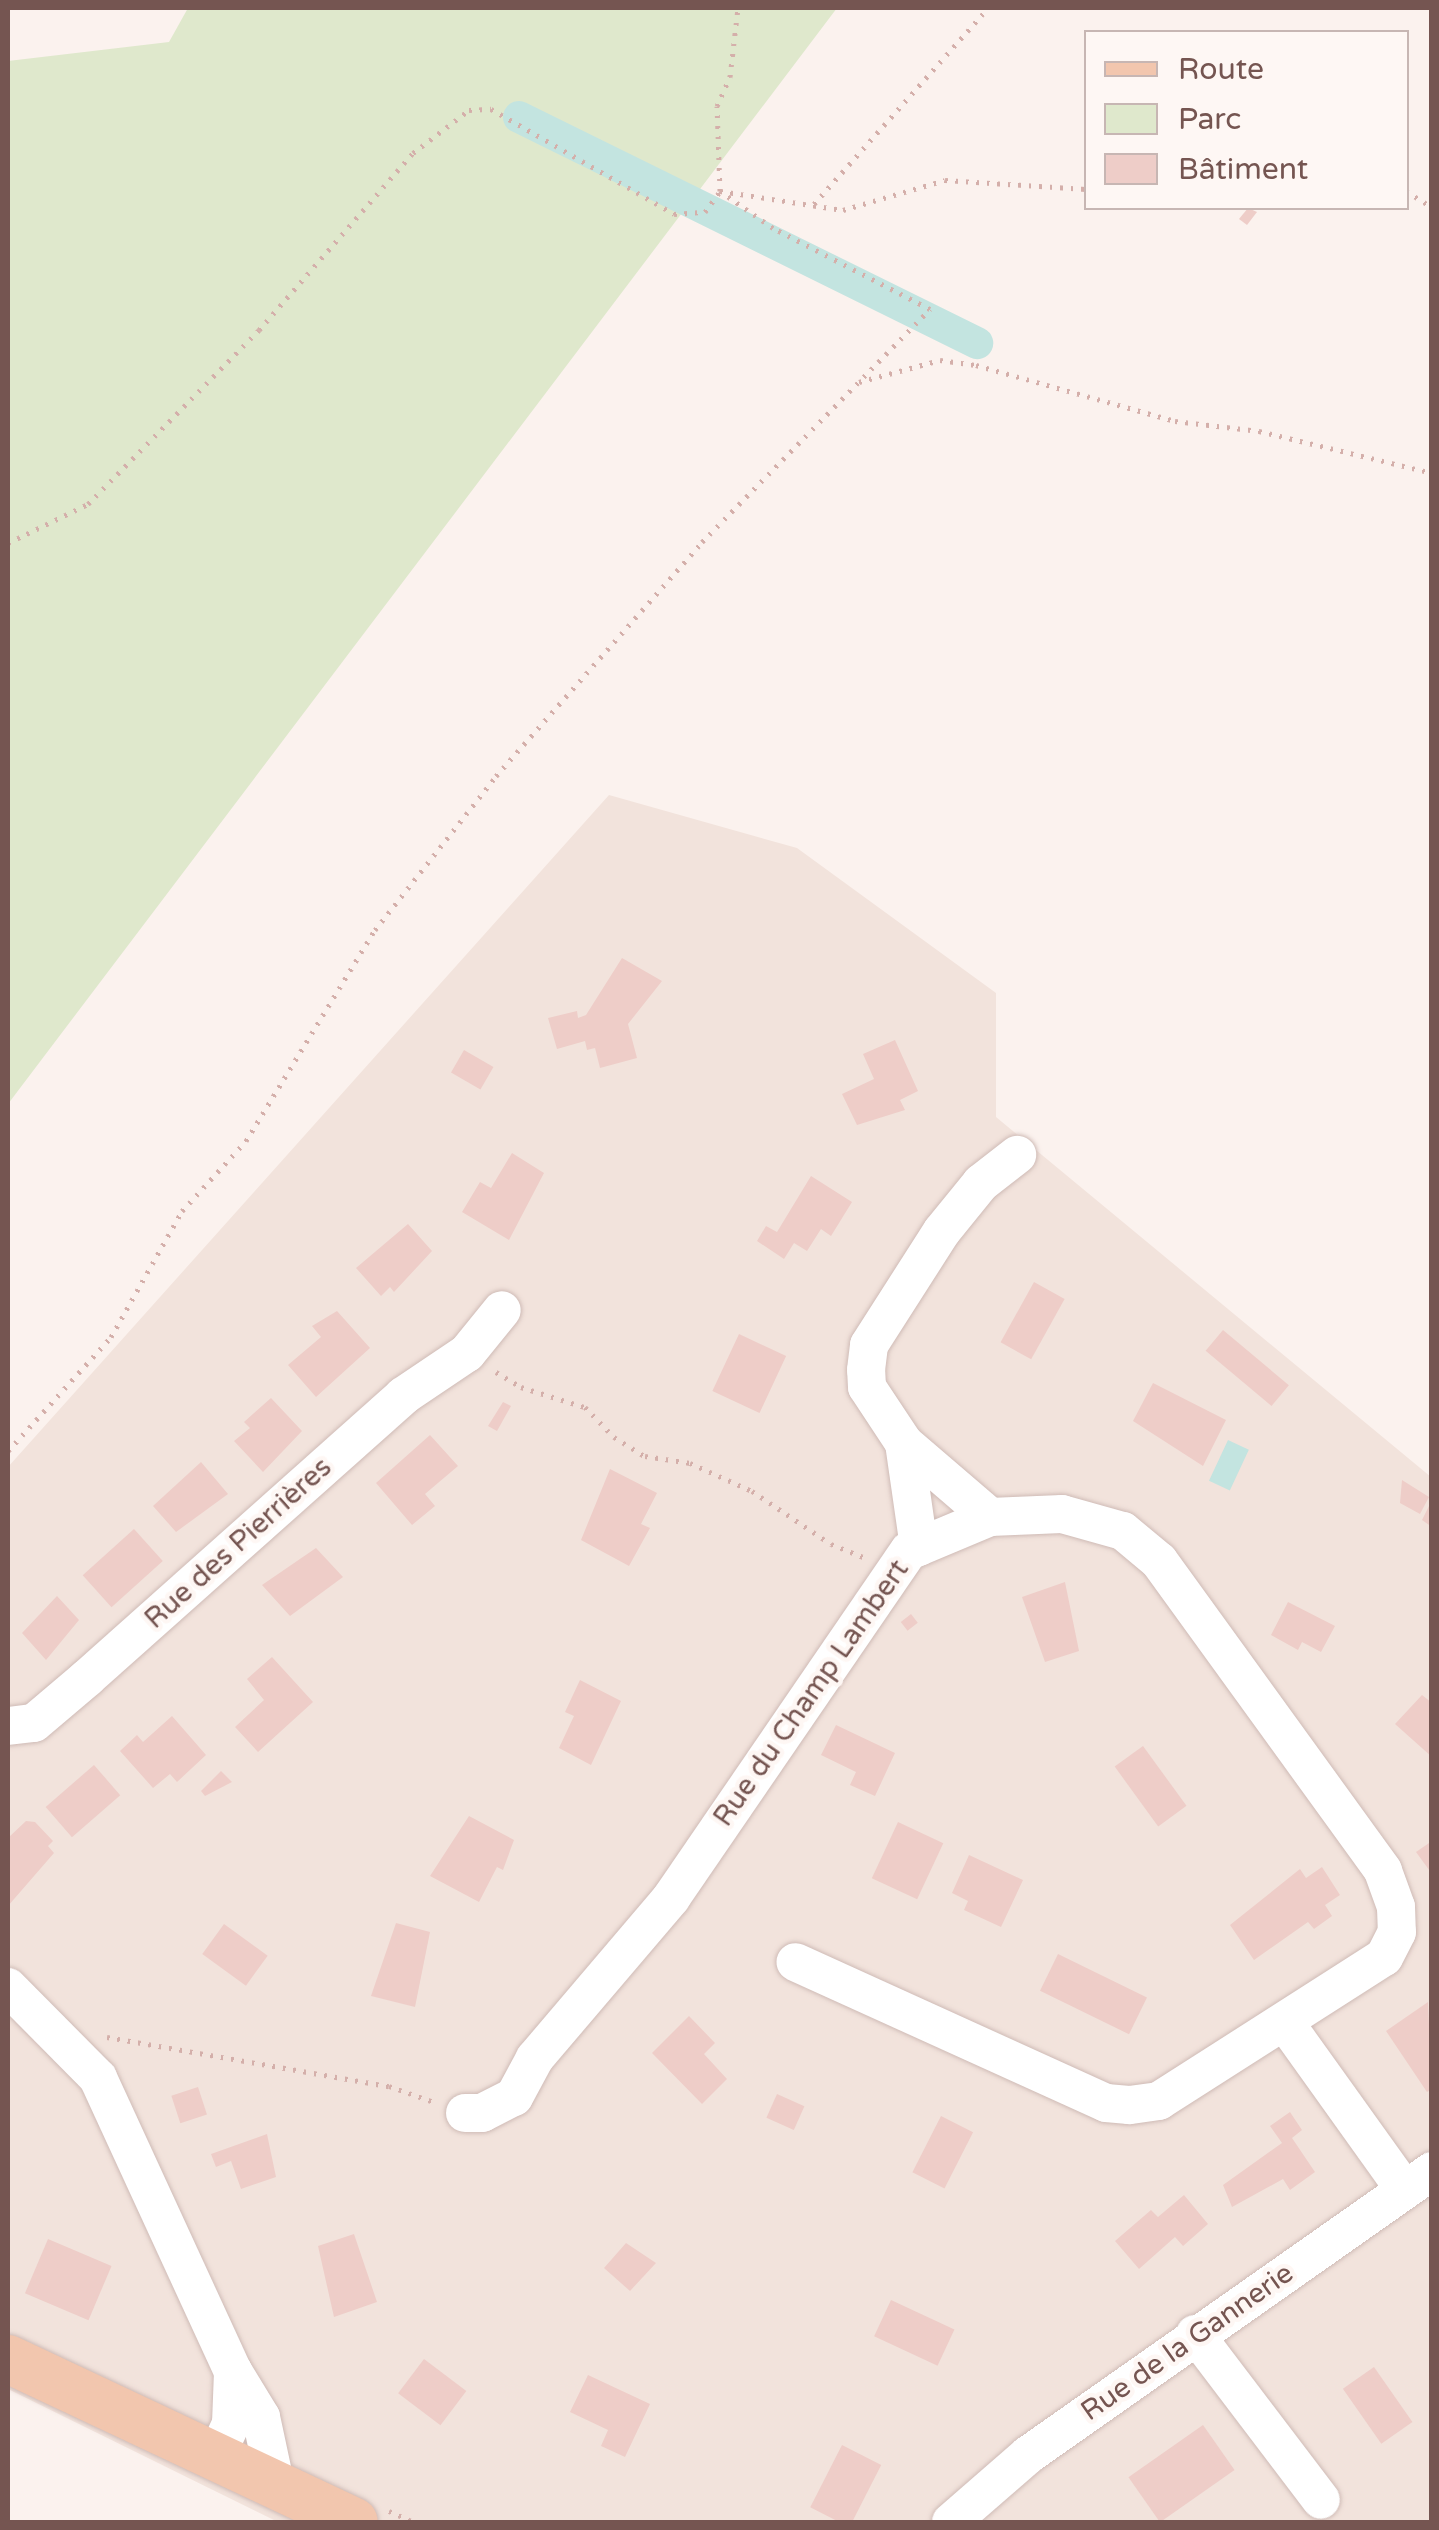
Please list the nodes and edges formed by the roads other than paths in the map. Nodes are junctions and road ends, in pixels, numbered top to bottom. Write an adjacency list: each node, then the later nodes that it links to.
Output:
1 (1016, 1155): 3 (street)
2 (502, 1310): 6 (street, Rue des Pierrières)
3 (904, 1443): 4 (street); 5 (street)
4 (990, 1517): 5 (street, Rue du Champ Lambert); 9 (street, Rue du Champ Lambert)
5 (914, 1549): 10 (street, Rue du Champ Lambert)
6 (8, 1726)
7 (795, 1962): 9 (street, Rue du Champ Lambert)
8 (8, 1987): 14 (street)
9 (1286, 2024): 11 (street)
10 (465, 2112)
11 (1418, 2181): 12 (street, Rue de la Gannerie)
12 (1195, 2334): 17 (street); 19 (street, Rue de la Gannerie)
13 (8, 2360): 15 (main road)
14 (233, 2371): 15 (street); 16 (street)
15 (216, 2456): 16 (main road)
16 (276, 2488): 18 (main road)
17 (1321, 2500)
18 (354, 2522)
19 (951, 2522)

